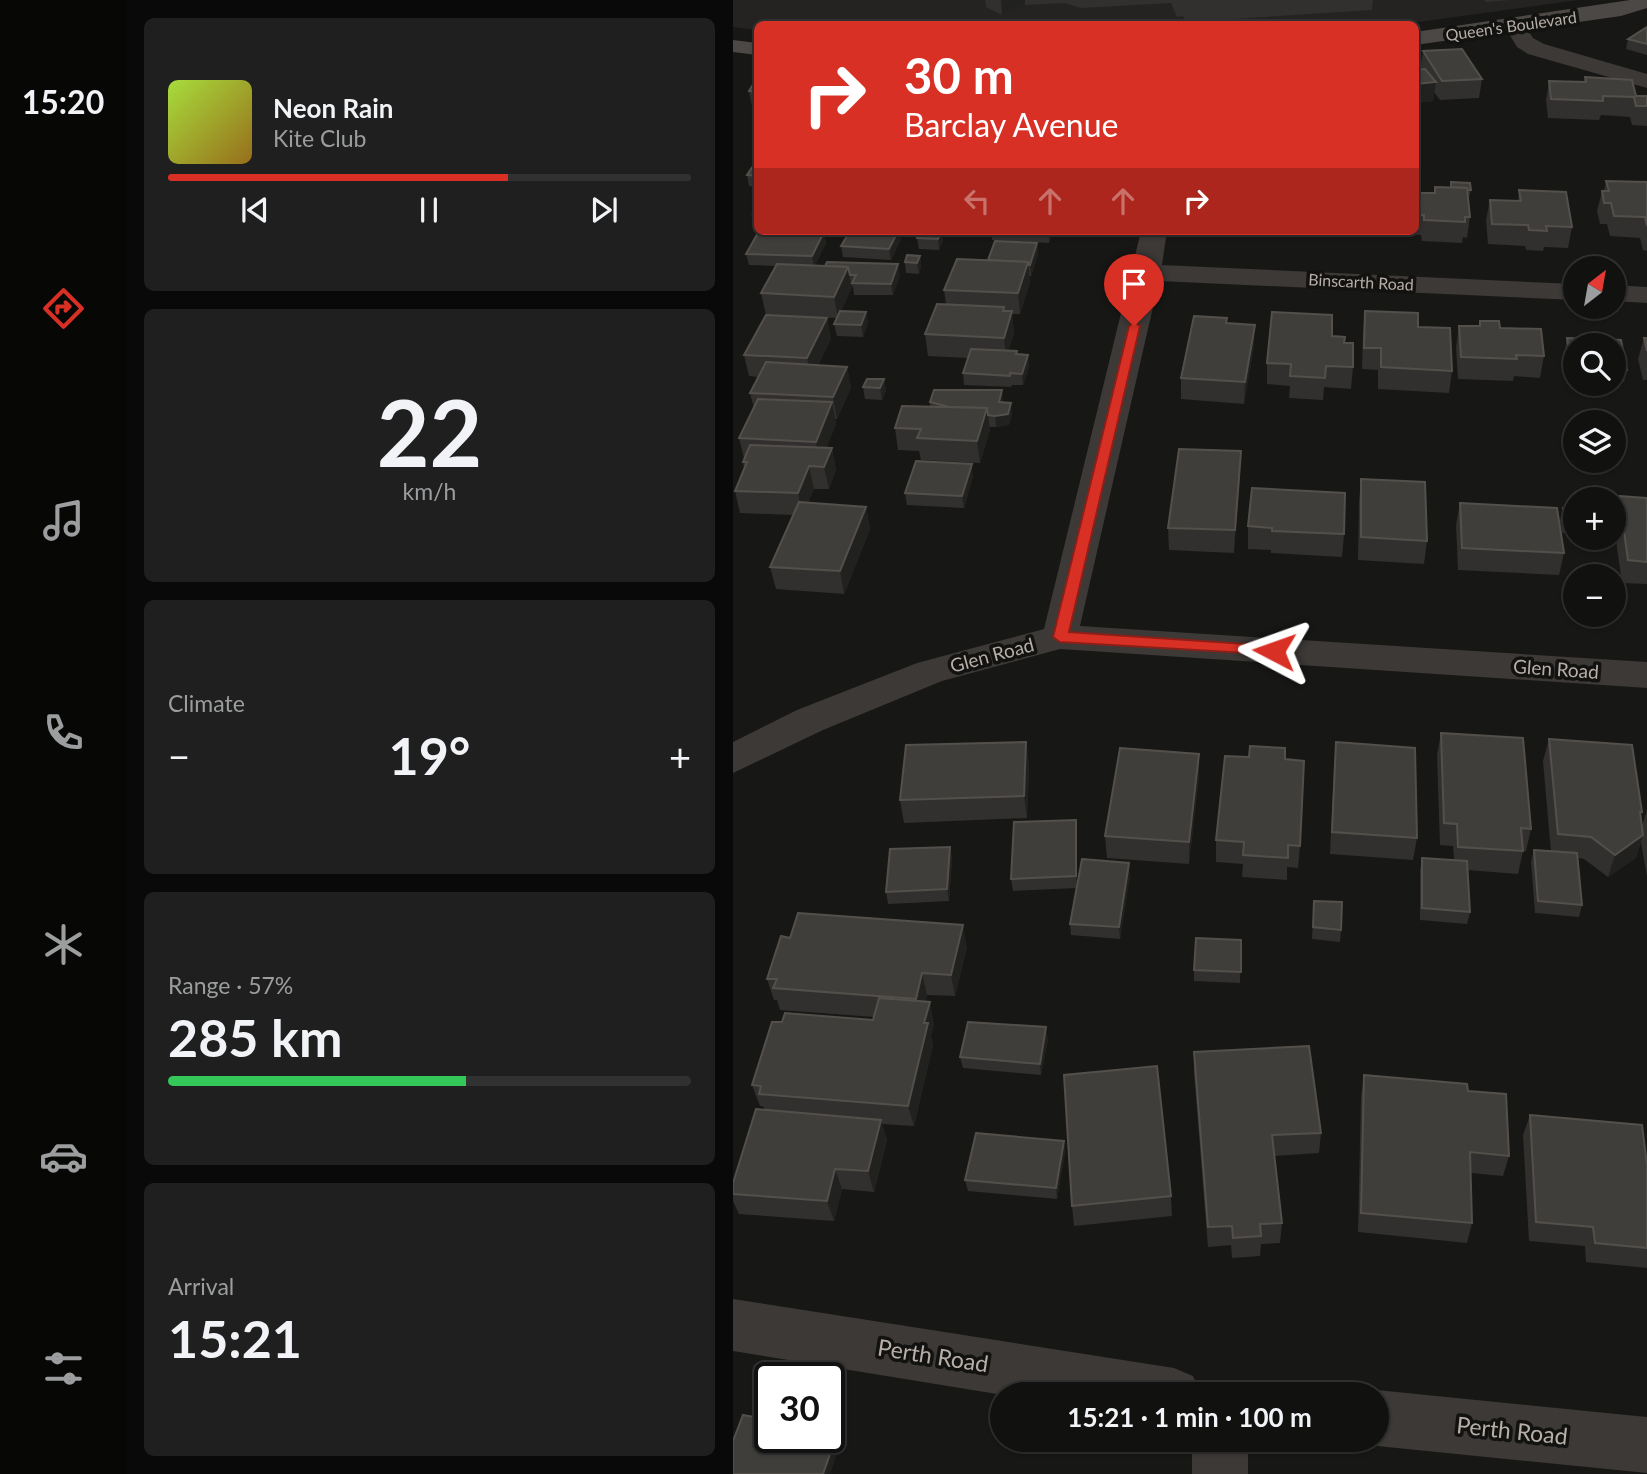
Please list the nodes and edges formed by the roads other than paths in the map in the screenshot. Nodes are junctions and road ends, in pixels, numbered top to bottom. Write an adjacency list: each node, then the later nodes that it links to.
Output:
1 (1647, 1): 2 (street, Queen's Boulevard)
2 (1516, 27): 3 (street, Queen's Boulevard); 6 (street)
3 (1419, 39)
4 (734, 47): 5 (street)
5 (754, 49)
6 (1647, 81)
7 (1153, 235): 8 (street)
8 (1147, 272): 9 (street, Binscarth Road); 12 (street)
9 (1563, 291)
10 (1626, 294): 11 (street)
11 (1647, 295)
12 (1060, 637): 13 (street, Glen Road); 14 (street, Glen Road)
13 (1647, 675)
14 (733, 759)
15 (733, 1325): 16 (street, Perth Road)
16 (1092, 1382)
17 (1389, 1419): 18 (street, Perth Road)
18 (1647, 1445)
19 (1220, 1452): 20 (street)
20 (1220, 1474)

